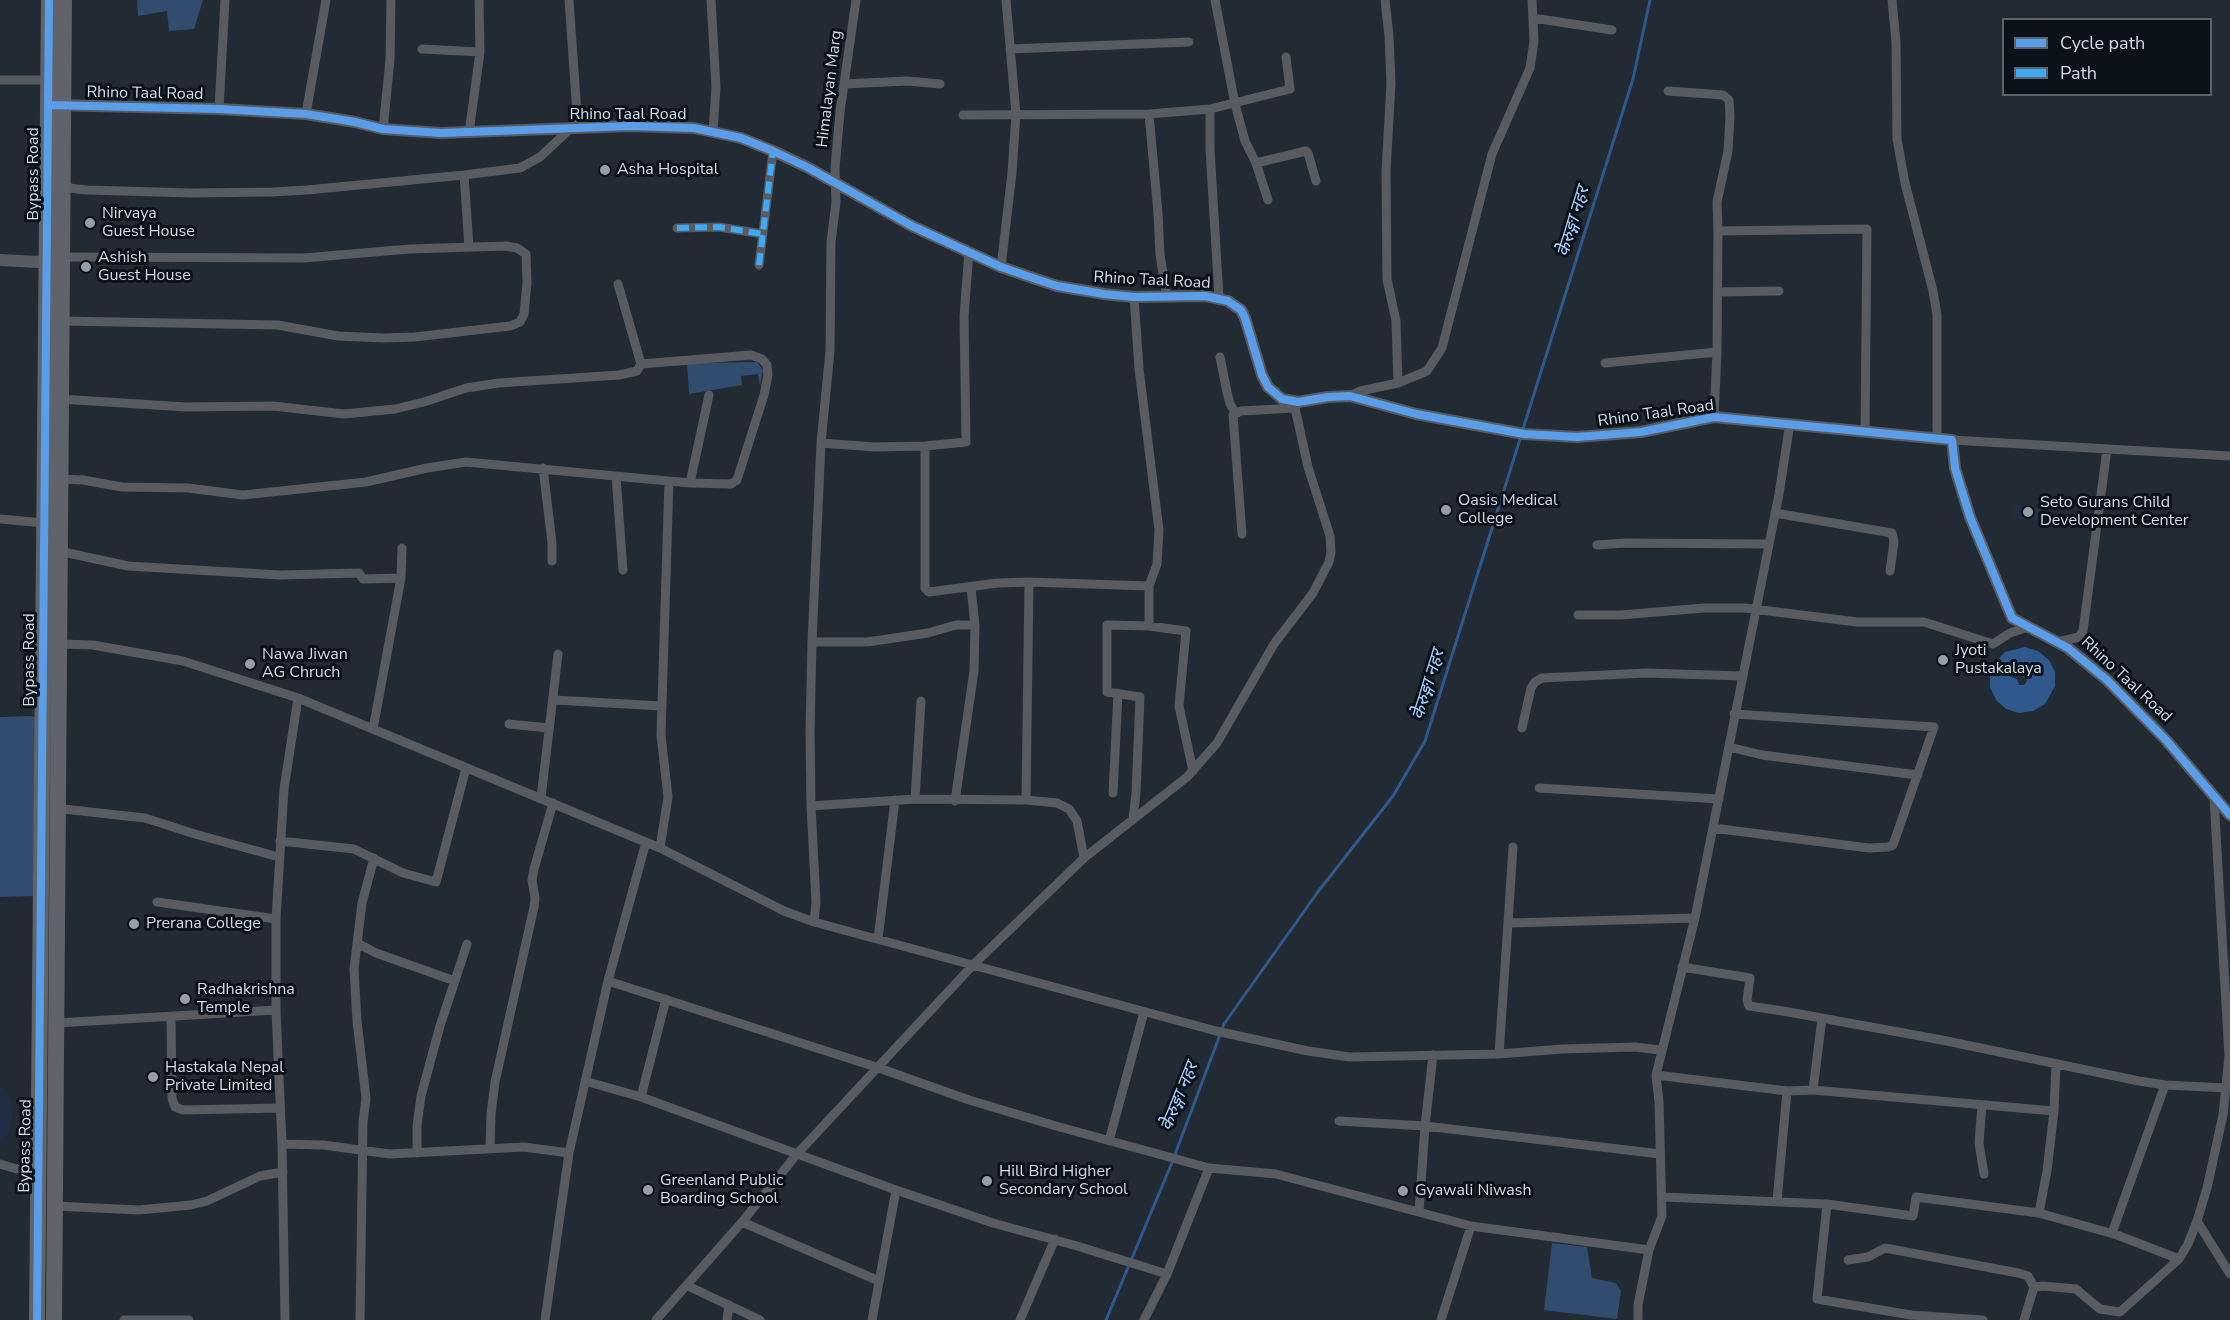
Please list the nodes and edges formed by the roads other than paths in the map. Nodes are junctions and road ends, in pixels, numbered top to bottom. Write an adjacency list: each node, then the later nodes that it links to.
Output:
1 (49, 0): 23 (highway, Bypass Road)
2 (64, 0): 23 (highway, Bypass Road)
3 (225, 0): 29 (street)
4 (326, 0): 31 (street)
5 (391, 0): 36 (street)
6 (479, 0): 20 (street)
7 (569, 0): 35 (street)
8 (711, 0): 37 (street)
9 (856, 0): 24 (street, Himalayan Marg)
10 (1006, 0): 19 (street)
11 (1215, 0): 27 (street)
12 (1385, 0): 66 (street)
13 (1532, 0): 15 (street)
14 (1892, 0): 75 (street)
15 (1533, 18): 16 (street); 66 (street)
16 (1612, 30)
17 (1190, 42): 19 (street)
18 (422, 49): 20 (street)
19 (1011, 49): 32 (street)
20 (480, 52): 38 (street)
21 (1286, 57): 27 (street)
22 (0, 80): 23 (street)
23 (56, 80): 28 (highway, Bypass Road)
24 (844, 84): 25 (street); 43 (street, Himalayan Marg)
25 (940, 84)
26 (1668, 91): 47 (street)
27 (1235, 104): 30 (street); 40 (street)
28 (56, 106): 29 (street, Rhino Taal Road); 44 (highway, Bypass Road)
29 (219, 109): 31 (street, Rhino Taal Road)
30 (1210, 109): 33 (street); 60 (street)
31 (306, 114): 36 (street, Rhino Taal Road)
32 (1016, 114): 33 (street); 34 (street); 54 (street)
33 (1149, 114): 59 (street)
34 (963, 115)
35 (575, 128): 37 (street, Rhino Taal Road); 38 (street, Rhino Taal Road); 41 (street)
36 (383, 129): 38 (street, Rhino Taal Road)
37 (713, 131): 39 (street, Rhino Taal Road)
38 (469, 133)
39 (773, 151): 43 (street, Rhino Taal Road); 48 (street)
40 (1256, 163): 42 (street); 45 (street)
41 (464, 175): 44 (street); 49 (street)
42 (1316, 181)
43 (835, 183): 50 (street, Rhino Taal Road); 77 (street, Himalayan Marg)
44 (55, 187): 51 (highway, Bypass Road)
45 (1268, 200)
46 (677, 228): 48 (street)
47 (1718, 231): 57 (street); 74 (street)
48 (763, 234): 53 (street)
49 (469, 247): 51 (street); 61 (street)
50 (969, 252): 54 (street, Rhino Taal Road); 78 (street)
51 (54, 259): 52 (street); 61 (highway, Bypass Road); 88 (highway, Bypass Road)
52 (0, 260)
53 (759, 265)
54 (1001, 267): 58 (street, Rhino Taal Road)
55 (618, 284): 65 (street)
56 (1779, 291): 57 (street)
57 (1718, 292): 62 (street)
58 (1134, 297): 59 (street, Rhino Taal Road); 99 (street)
59 (1167, 297): 60 (street, Rhino Taal Road)
60 (1220, 298): 70 (street, Rhino Taal Road)
61 (61, 321): 69 (highway, Bypass Road)
62 (1717, 352): 64 (street); 72 (street)
63 (1220, 357): 71 (street)
64 (1605, 363)
65 (641, 364): 69 (street); 85 (street)
66 (1398, 383): 68 (street)
67 (709, 395): 85 (street)
68 (1350, 396): 70 (street, Rhino Taal Road); 72 (street, Rhino Taal Road)
69 (60, 399): 83 (highway, Bypass Road)
70 (1297, 405): 71 (street); 125 (street)
71 (1235, 412): 89 (street)
72 (1714, 417): 73 (street, Rhino Taal Road)
73 (1790, 423): 74 (street, Rhino Taal Road); 86 (street)
74 (1865, 431): 75 (street, Rhino Taal Road)
75 (1937, 439): 76 (street, Rhino Taal Road)
76 (1952, 440): 79 (street); 103 (street)
77 (821, 443): 78 (street); 108 (street, Himalayan Marg)
78 (925, 446): 100 (street)
79 (2107, 449): 80 (street); 109 (street)
80 (2230, 456)
81 (543, 468): 82 (street); 83 (street); 94 (street)
82 (616, 476): 84 (street); 95 (street)
83 (60, 478): 93 (highway, Bypass Road)
84 (669, 481): 85 (street); 117 (street)
85 (690, 483)
86 (1775, 513): 90 (street); 96 (street)
87 (0, 519): 88 (street)
88 (44, 523): 138 (highway, Bypass Road)
89 (1242, 534)
90 (1769, 544): 91 (street); 101 (street)
91 (1597, 545)
92 (402, 548): 97 (street)
93 (59, 551): 97 (street); 110 (highway, Bypass Road)
94 (552, 561)
95 (623, 570)
96 (1890, 571)
97 (401, 578): 122 (street)
98 (1029, 582): 99 (street); 100 (street); 134 (street)
99 (1149, 586): 105 (street)
100 (971, 588): 104 (street)
101 (1755, 610): 102 (street); 107 (street); 112 (street)
102 (1578, 615)
103 (2013, 618): 106 (street, Rhino Taal Road); 107 (street)
104 (975, 625): 108 (street); 135 (street)
105 (1149, 626): 113 (street); 125 (street)
106 (2032, 628): 107 (street); 109 (street, Rhino Taal Road)
107 (2000, 640)
108 (813, 642): 137 (street, Himalayan Marg)
109 (2058, 642): 130 (street, Rhino Taal Road)
110 (60, 644): 114 (street); 139 (highway, Bypass Road)
111 (558, 654): 115 (street)
112 (1743, 676): 118 (street); 121 (street)
113 (1118, 693): 128 (street); 141 (street)
114 (298, 698): 122 (street); 143 (street)
115 (554, 700): 117 (street); 120 (street)
116 (921, 701): 131 (street)
117 (662, 706): 146 (street)
118 (1734, 714): 123 (street); 126 (street)
119 (509, 724): 120 (street)
120 (549, 728): 129 (street)
121 (1522, 728)
122 (373, 729): 124 (street)
123 (1729, 747): 126 (street); 132 (street)
124 (466, 768): 129 (street); 148 (street)
125 (1192, 771): 141 (street)
126 (1918, 775): 142 (street)
127 (1539, 788): 132 (street)
128 (1113, 794)
129 (541, 798): 136 (street)
130 (2214, 798): 140 (street, Rhino Taal Road); 155 (street)
131 (915, 799): 133 (street); 135 (street)
132 (1719, 799): 142 (street)
133 (895, 800): 137 (street); 156 (street)
134 (1026, 800): 135 (street); 149 (street)
135 (955, 801)
136 (553, 803): 144 (street); 189 (street)
137 (811, 806): 153 (street, Himalayan Marg)
138 (41, 808): 139 (street); 197 (highway, Bypass Road)
139 (59, 808): 147 (street); 168 (highway, Bypass Road)
140 (2230, 815)
141 (1133, 819): 149 (street)
142 (1713, 828): 151 (street)
143 (280, 841): 147 (street); 148 (street)
144 (646, 842): 146 (street); 162 (street)
145 (1513, 847): 154 (street)
146 (660, 848): 153 (street)
147 (279, 857): 152 (street)
148 (374, 858): 157 (street)
149 (1084, 858): 159 (street)
150 (157, 902): 152 (street)
151 (1695, 918): 154 (street); 160 (street)
152 (276, 919): 164 (street)
153 (814, 922): 156 (street)
154 (1508, 923): 171 (street)
155 (2226, 924): 169 (street)
156 (878, 939): 159 (street)
157 (357, 943): 161 (street); 190 (street)
158 (467, 944): 161 (street)
159 (973, 965): 165 (street); 174 (street)
160 (1682, 967): 167 (street); 170 (street)
161 (455, 981): 191 (street)
162 (608, 981): 163 (street); 176 (street)
163 (666, 999): 174 (street); 181 (street)
164 (276, 1010): 166 (street); 183 (street)
165 (1144, 1012): 172 (street); 187 (street)
166 (171, 1017): 168 (street); 183 (street)
167 (1822, 1017): 173 (street); 179 (street)
168 (57, 1023): 204 (highway, Bypass Road)
169 (2228, 1027): 178 (street)
170 (1660, 1050): 171 (street); 175 (street)
171 (1499, 1054): 172 (street)
172 (1433, 1055): 186 (street)
173 (2056, 1064): 177 (street); 184 (street)
174 (876, 1067): 187 (street); 193 (street)
175 (1656, 1075): 180 (street); 194 (street)
176 (585, 1081): 181 (street); 192 (street)
177 (2165, 1085): 178 (street); 210 (street)
178 (2227, 1088): 207 (street)
179 (1813, 1090): 180 (street); 182 (street)
180 (1786, 1091): 202 (street)
181 (641, 1097): 193 (street)
182 (1982, 1105): 184 (street); 199 (street)
183 (279, 1108): 188 (street)
184 (2054, 1111): 206 (street)
185 (1339, 1121): 186 (street)
186 (1425, 1126): 194 (street); 205 (street)
187 (1109, 1141): 196 (street)
188 (282, 1144): 190 (street); 198 (street)
189 (490, 1148): 191 (street); 192 (street)
190 (364, 1152): 191 (street); 228 (street)
191 (417, 1153)
192 (569, 1153): 229 (street)
193 (797, 1154): 200 (street); 208 (street)
194 (1660, 1154): 201 (street)
195 (0, 1164): 197 (street)
196 (1209, 1168): 205 (street); 216 (street)
197 (39, 1170): 213 (highway, Bypass Road)
198 (283, 1172): 204 (street); 227 (street)
199 (1984, 1174)
200 (896, 1190): 211 (street); 218 (street)
201 (1663, 1197): 202 (street); 212 (street)
202 (1777, 1201): 203 (street)
203 (1827, 1204): 206 (street); 238 (street)
204 (54, 1206): 213 (highway, Bypass Road)
205 (1419, 1212): 209 (street)
206 (2039, 1213): 210 (street)
207 (2197, 1221): 214 (street); 217 (street)
208 (742, 1222): 218 (street); 219 (street)
209 (1471, 1226): 212 (street); 236 (street)
210 (2112, 1233): 214 (street)
211 (1054, 1239): 216 (street); 234 (street)
212 (1649, 1250): 237 (street)
213 (46, 1256): 222 (highway, Bypass Road); 223 (highway, Bypass Road)
214 (2179, 1258): 220 (street)
215 (1848, 1260): 220 (street)
216 (1167, 1274): 235 (street)
217 (2230, 1274)
218 (879, 1281): 233 (street)
219 (688, 1286): 221 (street); 230 (street)
220 (2034, 1287): 239 (street)
221 (729, 1305): 231 (street); 232 (street)
222 (38, 1320)
223 (54, 1320)
224 (124, 1320): 225 (street)
225 (169, 1320): 226 (street)
226 (189, 1320)
227 (285, 1320)
228 (360, 1320)
229 (545, 1320)
230 (656, 1320)
231 (727, 1320)
232 (760, 1320)
233 (872, 1320)
234 (1020, 1320)
235 (1144, 1320)
236 (1441, 1320)
237 (1638, 1320)
238 (1983, 1320)
239 (2024, 1320)

